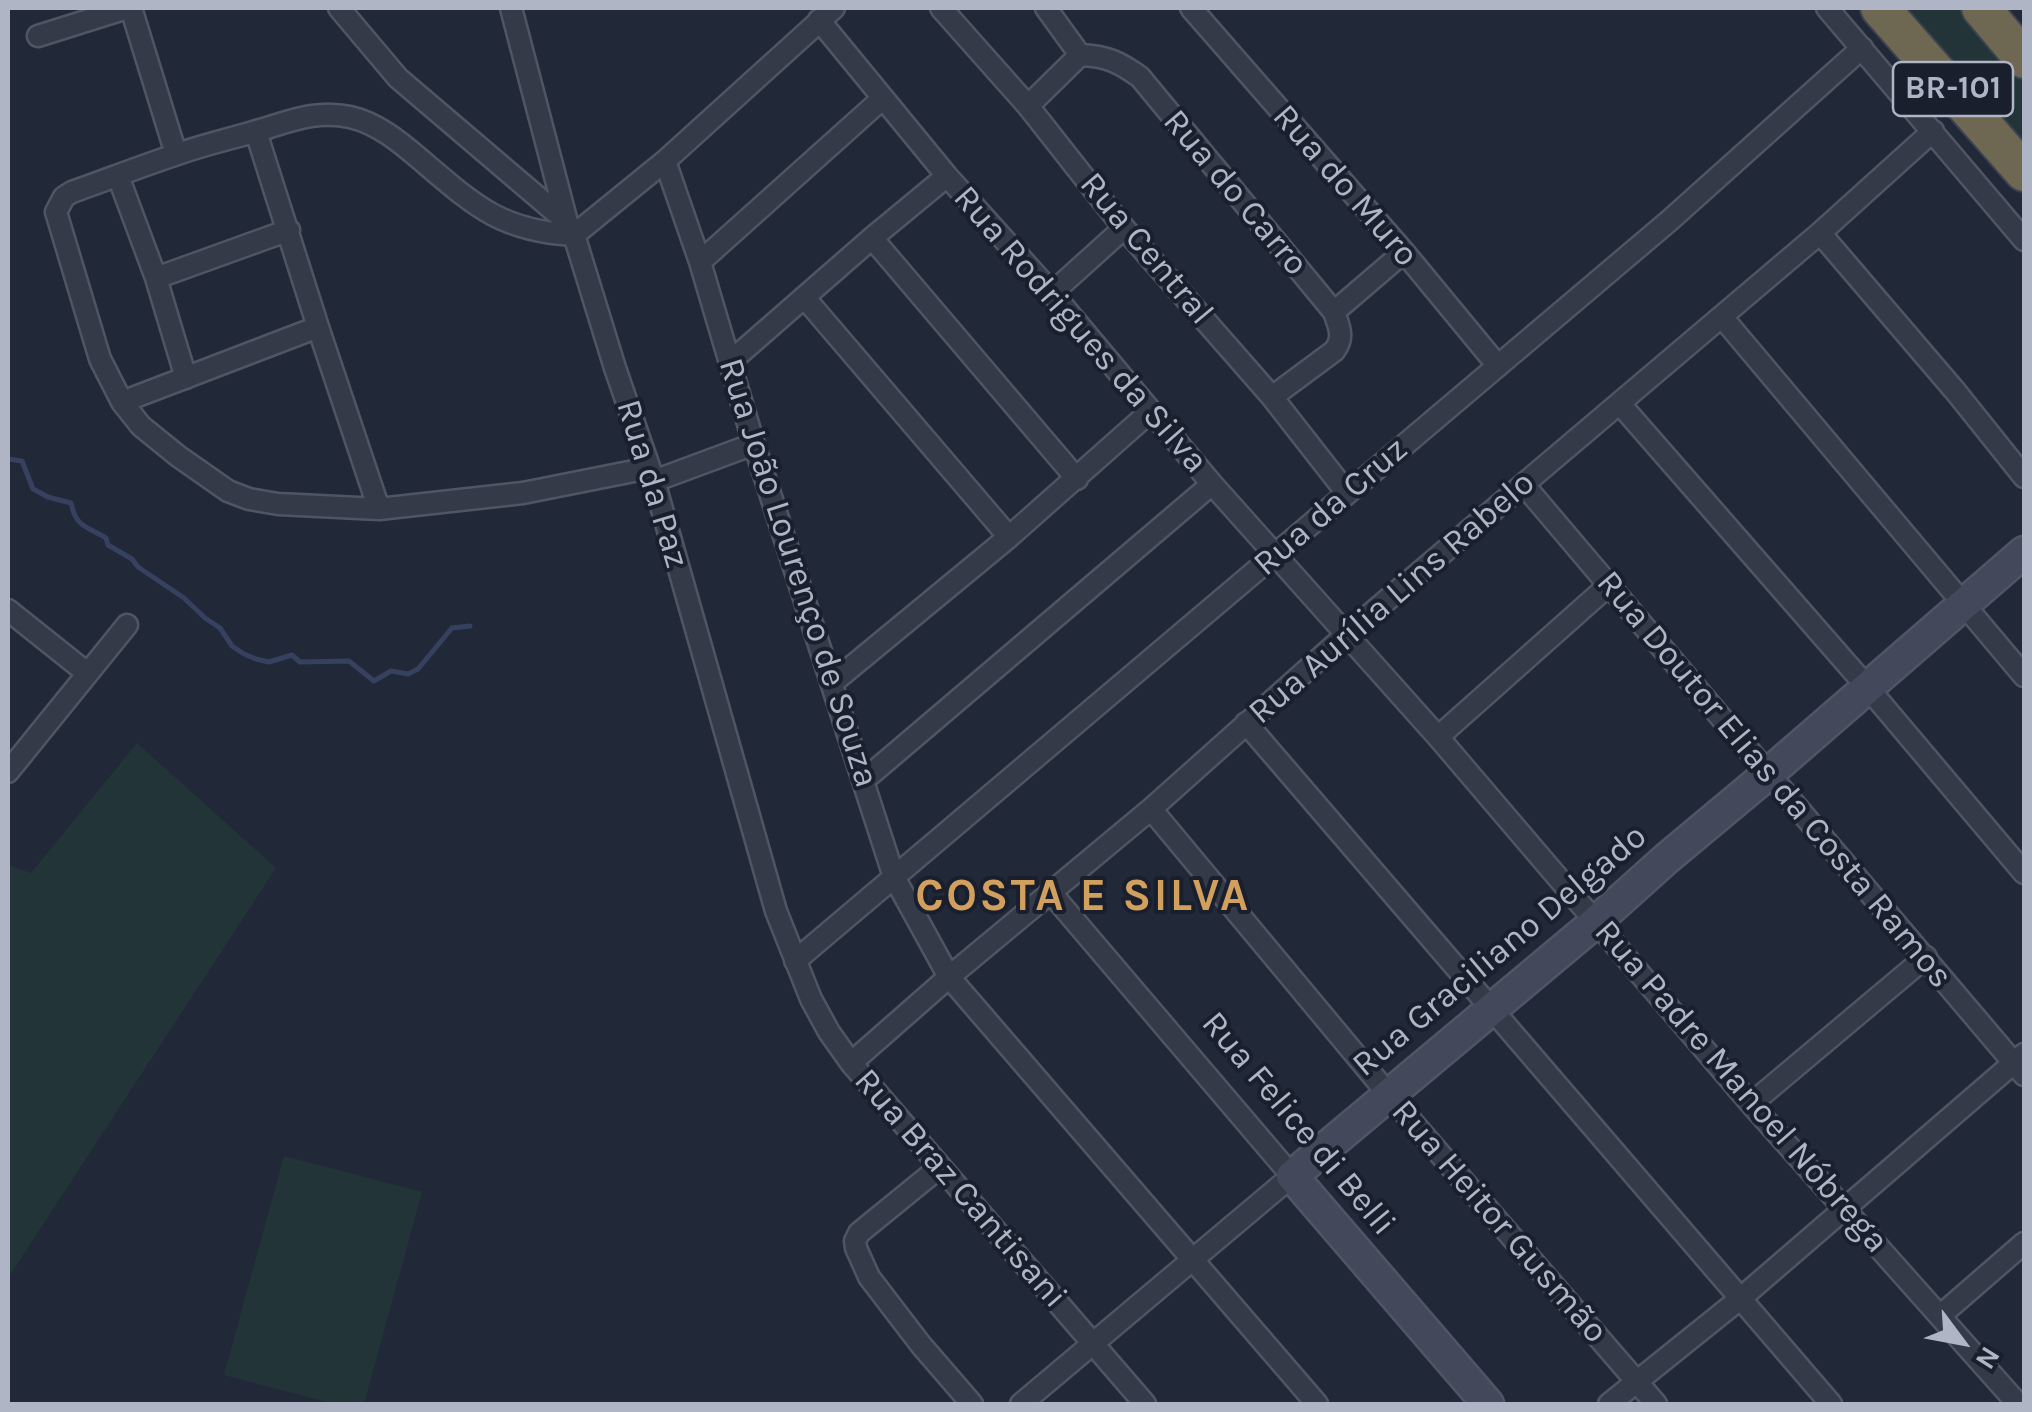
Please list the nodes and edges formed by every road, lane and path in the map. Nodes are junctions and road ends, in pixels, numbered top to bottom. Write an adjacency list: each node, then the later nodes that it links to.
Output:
1 (129, 8): 11 (street); 19 (street)
2 (339, 8): 24 (street)
3 (511, 8): 24 (street, Rua da Paz)
4 (942, 8): 16 (street, Rua Central)
5 (1046, 8): 13 (street)
6 (1190, 8): 30 (street, Rua do Muro)
7 (1827, 8): 12 (street)
8 (1880, 8): 21 (highway, BR-101)
9 (1981, 8): 14 (highway, BR-101)
10 (826, 14): 15 (street, Rua Rodrigues da Silva); 20 (street)
11 (38, 36)
12 (1862, 48): 17 (street); 39 (street, Rua da Cruz)
13 (1080, 55): 16 (street); 35 (street, Rua do Carro)
14 (2024, 59)
15 (883, 98): 23 (street, Rua Rodrigues da Silva); 31 (street)
16 (1028, 106): 25 (street, Rua Central)
17 (1933, 131): 27 (street, Rua Aurília Lins Rabelo); 29 (street)
18 (256, 132): 19 (street); 24 (street); 26 (street)
19 (176, 154): 22 (street)
20 (665, 161): 24 (street); 31 (street, Rua João Lourenço de Souza)
21 (2024, 172)
22 (118, 176): 32 (street); 42 (street)
23 (948, 176): 28 (street); 33 (street, Rua Rodrigues da Silva)
24 (571, 228): 46 (street, Rua da Paz)
25 (1124, 228): 33 (street); 41 (street, Rua Central)
26 (288, 230): 32 (street); 37 (street)
27 (1820, 233): 36 (street, Rua Aurília Lins Rabelo); 47 (street)
28 (872, 238): 34 (street); 48 (street)
29 (2024, 240)
30 (1404, 252): 35 (street); 39 (street, Rua do Muro)
31 (700, 262): 38 (street, Rua João Lourenço de Souza)
32 (156, 278): 40 (street)
33 (1052, 293): 44 (street, Rua Rodrigues da Silva)
34 (804, 297): 38 (street); 53 (street)
35 (1334, 312): 41 (street)
36 (1722, 317): 43 (street, Rua Aurília Lins Rabelo); 57 (street)
37 (318, 328): 40 (street); 52 (street)
38 (730, 362): 45 (street, Rua João Lourenço de Souza)
39 (1498, 366): 51 (street, Rua da Cruz)
40 (186, 378): 42 (street)
41 (1272, 397): 51 (street, Rua Central)
42 (122, 402): 52 (street)
43 (1620, 404): 50 (street, Rua Aurília Lins Rabelo); 64 (street)
44 (1150, 412): 48 (street); 49 (street, Rua Rodrigues da Silva)
45 (754, 444): 46 (street); 63 (street, Rua João Lourenço de Souza)
46 (652, 475): 52 (street); 76 (street, Rua da Paz)
47 (2024, 477)
48 (1076, 478): 53 (street)
49 (1212, 484): 55 (street, Rua Rodrigues da Silva); 69 (street)
50 (1524, 486): 56 (street, Rua Doutor Elias da Costa Ramos); 60 (street, Rua Aurília Lins Rabelo)
51 (1347, 493): 55 (street, Rua da Cruz)
52 (379, 509)
53 (1009, 537): 63 (street)
54 (2024, 552): 57 (street, Rua Graciliano Delgado)
55 (1276, 556): 60 (street, Rua Rodrigues da Silva); 72 (street, Rua da Cruz)
56 (1609, 586): 66 (street); 68 (street, Rua Doutor Elias da Costa Ramos)
57 (1963, 605): 62 (street); 64 (street, Rua Graciliano Delgado)
58 (8, 610): 61 (street)
59 (127, 625): 61 (street)
60 (1347, 634): 65 (street, Rua Aurília Lins Rabelo); 66 (street, Rua Padre Manoel Nóbrega)
61 (86, 673): 67 (street)
62 (2024, 676)
63 (832, 684): 69 (street, Rua João Lourenço de Souza)
64 (1868, 688): 68 (street, Rua Graciliano Delgado); 71 (street)
65 (1246, 723): 70 (street, Rua Aurília Lins Rabelo); 78 (street)
66 (1438, 737): 74 (street, Rua Padre Manoel Nóbrega)
67 (8, 772)
68 (1769, 773): 74 (street, Rua Graciliano Delgado); 75 (street, Rua Doutor Elias da Costa Ramos)
69 (864, 780): 72 (street, Rua João Lourenço de Souza)
70 (1150, 809): 73 (street, Rua Aurília Lins Rabelo); 81 (street, Rua Heitor Gusmão)
71 (2024, 874)
72 (894, 878): 76 (street, Rua da Cruz); 77 (street, Rua João Lourenço de Souza)
73 (1052, 893): 77 (street, Rua Aurília Lins Rabelo); 84 (street, Rua Felice di Belli)
74 (1597, 921): 78 (street, Rua Graciliano Delgado); 82 (street, Rua Padre Manoel Nóbrega)
75 (1926, 957): 80 (street, Rua Doutor Elias da Costa Ramos); 82 (street)
76 (795, 960): 79 (street, Rua Braz Cantisani)
77 (949, 978): 79 (street, Rua Aurília Lins Rabelo); 87 (street, Rua João Lourenço de Souza)
78 (1490, 1009): 81 (street, Rua Graciliano Delgado); 88 (street)
79 (851, 1064): 83 (street, Rua Braz Cantisani)
80 (2021, 1064): 85 (street)
81 (1389, 1094): 84 (street, Rua Graciliano Delgado); 91 (street, Rua Heitor Gusmão)
82 (1751, 1104): 85 (street, Rua Padre Manoel Nóbrega)
83 (940, 1167): 90 (street, Rua Braz Cantisani); 92 (street)
84 (1292, 1176): 87 (street, Rua Graciliano Delgado); 96 (street, Rua Felice di Belli)
85 (1845, 1210): 88 (street); 89 (street, Rua Padre Manoel Nóbrega)
86 (2024, 1243): 89 (street)
87 (1194, 1260): 90 (street, Rua Graciliano Delgado); 95 (street, Rua João Lourenço de Souza)
88 (1741, 1298): 91 (street); 99 (street)
89 (1941, 1315): 100 (street, Rua Padre Manoel Nóbrega)
90 (1092, 1343): 93 (street, Rua Graciliano Delgado); 94 (street, Rua Braz Cantisani)
91 (1636, 1383): 97 (street); 98 (street, Rua Heitor Gusmão)
92 (972, 1404)
93 (1021, 1404)
94 (1145, 1404)
95 (1317, 1404)
96 (1488, 1404)
97 (1610, 1404)
98 (1656, 1404)
99 (1832, 1404)
100 (2018, 1404)

